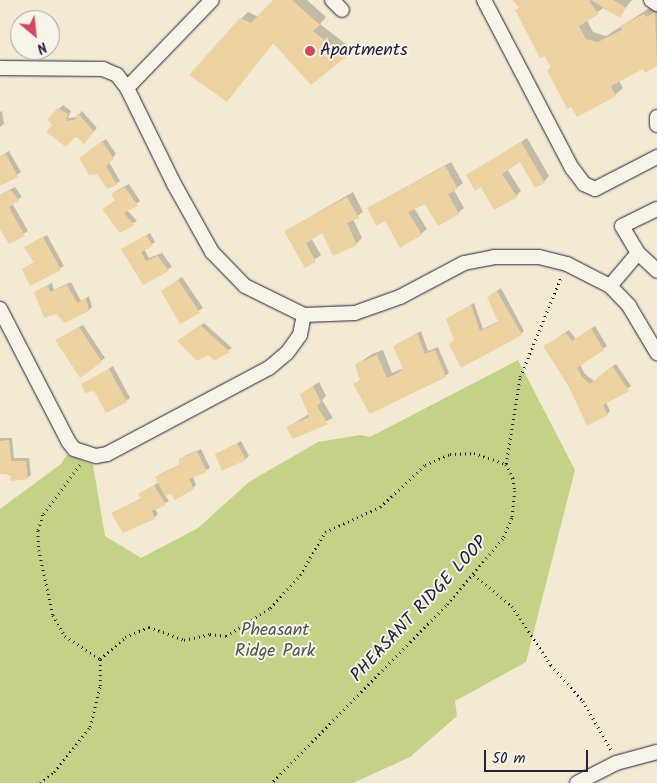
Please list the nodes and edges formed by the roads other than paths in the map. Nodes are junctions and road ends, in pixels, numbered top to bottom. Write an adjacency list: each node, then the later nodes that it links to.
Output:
1 (484, 0): 9 (street)
2 (651, 0): 4 (street)
3 (209, 1): 6 (street)
4 (657, 4)
5 (0, 68): 6 (street)
6 (127, 88): 15 (street)
7 (657, 117): 8 (street)
8 (657, 125)
9 (657, 157)
10 (657, 209): 11 (street)
11 (638, 253): 12 (street); 13 (street)
12 (657, 270)
13 (610, 286): 15 (street); 16 (street)
14 (0, 309): 15 (street)
15 (304, 315)
16 (657, 353)
17 (657, 752): 18 (street)
18 (577, 783)

